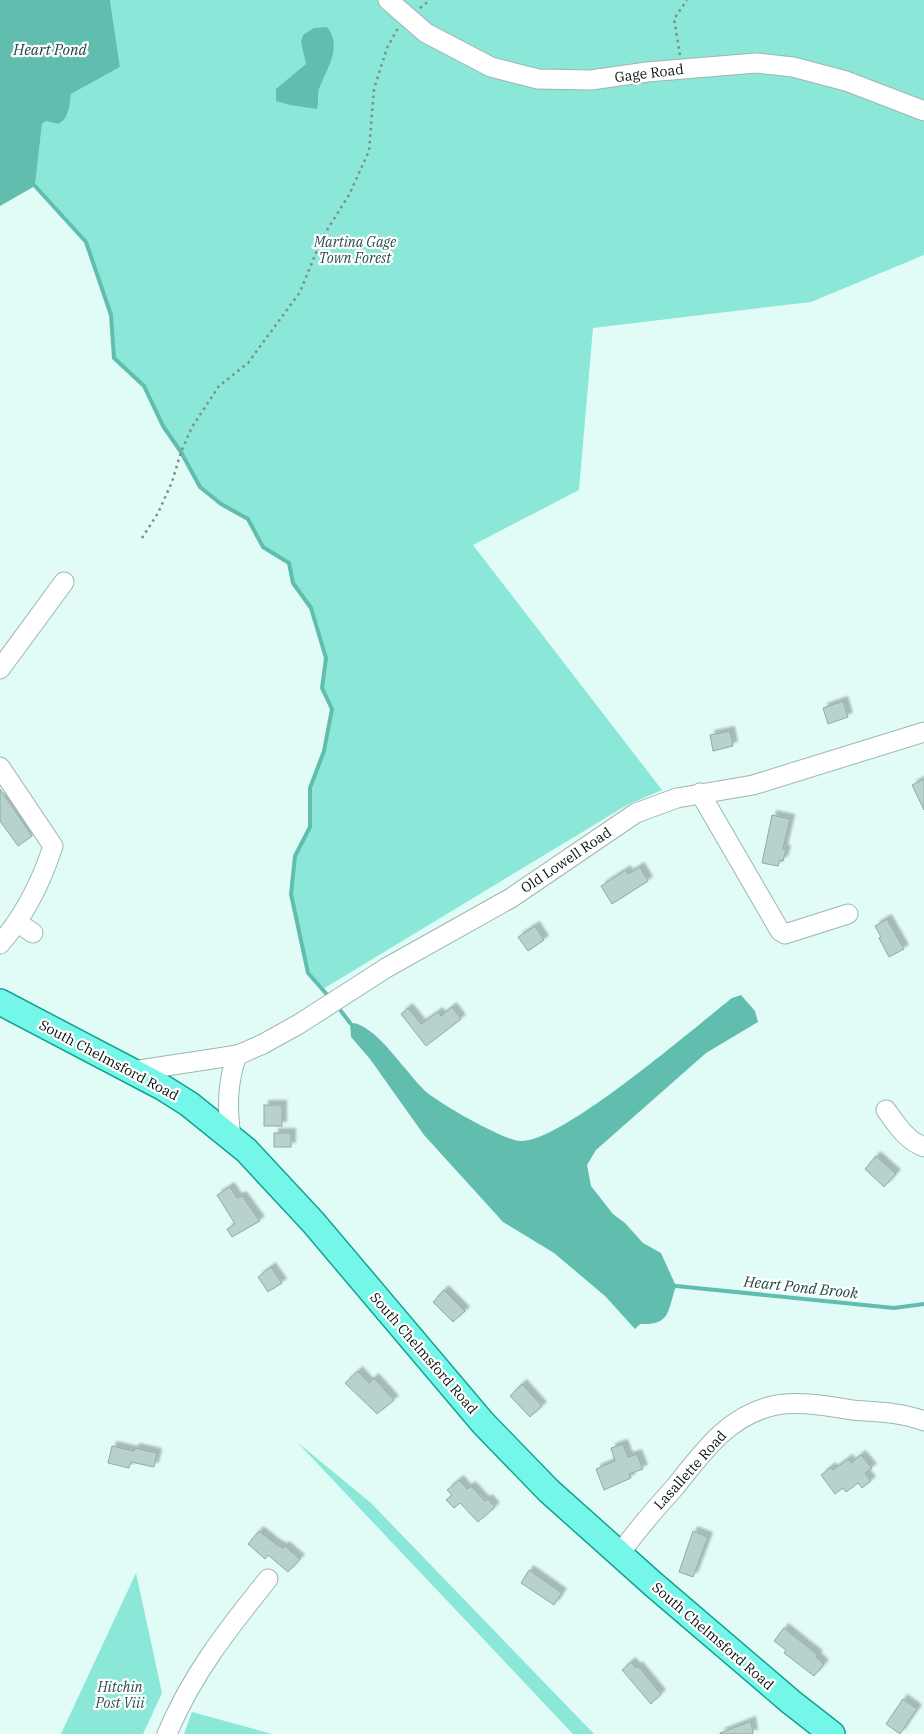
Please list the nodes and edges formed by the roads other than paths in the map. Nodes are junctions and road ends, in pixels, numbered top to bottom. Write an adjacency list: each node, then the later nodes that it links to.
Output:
1 (388, 0): 2 (street, Gage Road)
2 (924, 112)
3 (64, 582): 4 (street)
4 (0, 670)
5 (924, 732): 7 (street, Old Lowell Road)
6 (0, 767): 9 (street)
7 (700, 793): 8 (street); 11 (street, Old Lowell Road)
8 (848, 914)
9 (0, 944)
10 (0, 1002): 12 (main road, South Chelmsford Road)
11 (237, 1056): 12 (street, Old Lowell Road); 14 (street)
12 (133, 1071): 14 (main road, South Chelmsford Road)
13 (886, 1110): 15 (street)
14 (231, 1137): 17 (main road, South Chelmsford Road)
15 (924, 1147)
16 (924, 1421): 17 (street, Lasallette Road)
17 (619, 1555): 20 (main road, South Chelmsford Road)
18 (268, 1579): 19 (street)
19 (167, 1734)
20 (832, 1734)

